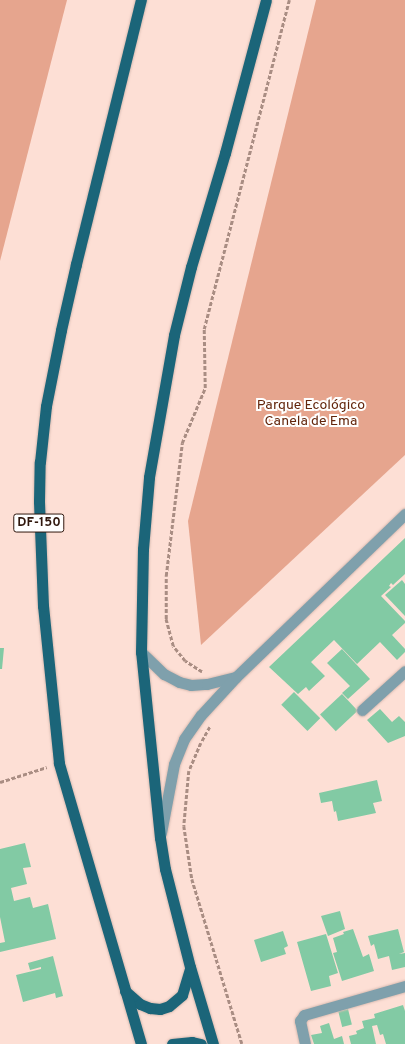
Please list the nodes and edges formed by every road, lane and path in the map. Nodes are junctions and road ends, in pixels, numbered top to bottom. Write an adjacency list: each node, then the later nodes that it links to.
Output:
1 (141, 0): 11 (main road, DF-150)
2 (289, 0): 8 (path)
3 (265, 1): 5 (main road)
4 (405, 514): 7 (street)
5 (141, 652): 8 (street); 13 (main road)
6 (405, 671): 9 (street)
7 (236, 676): 8 (street); 13 (street)
8 (218, 682)
9 (362, 710)
10 (211, 725): 21 (path)
11 (59, 763): 12 (path); 16 (main road, DF-150)
12 (0, 782)
13 (160, 838): 14 (main road)
14 (190, 967): 16 (main road); 20 (main road)
15 (405, 986): 22 (street)
16 (125, 990): 17 (main road, DF-150)
17 (141, 1044)
18 (172, 1044): 19 (main road)
19 (201, 1044)
20 (213, 1044)
21 (242, 1044)
22 (305, 1044)

